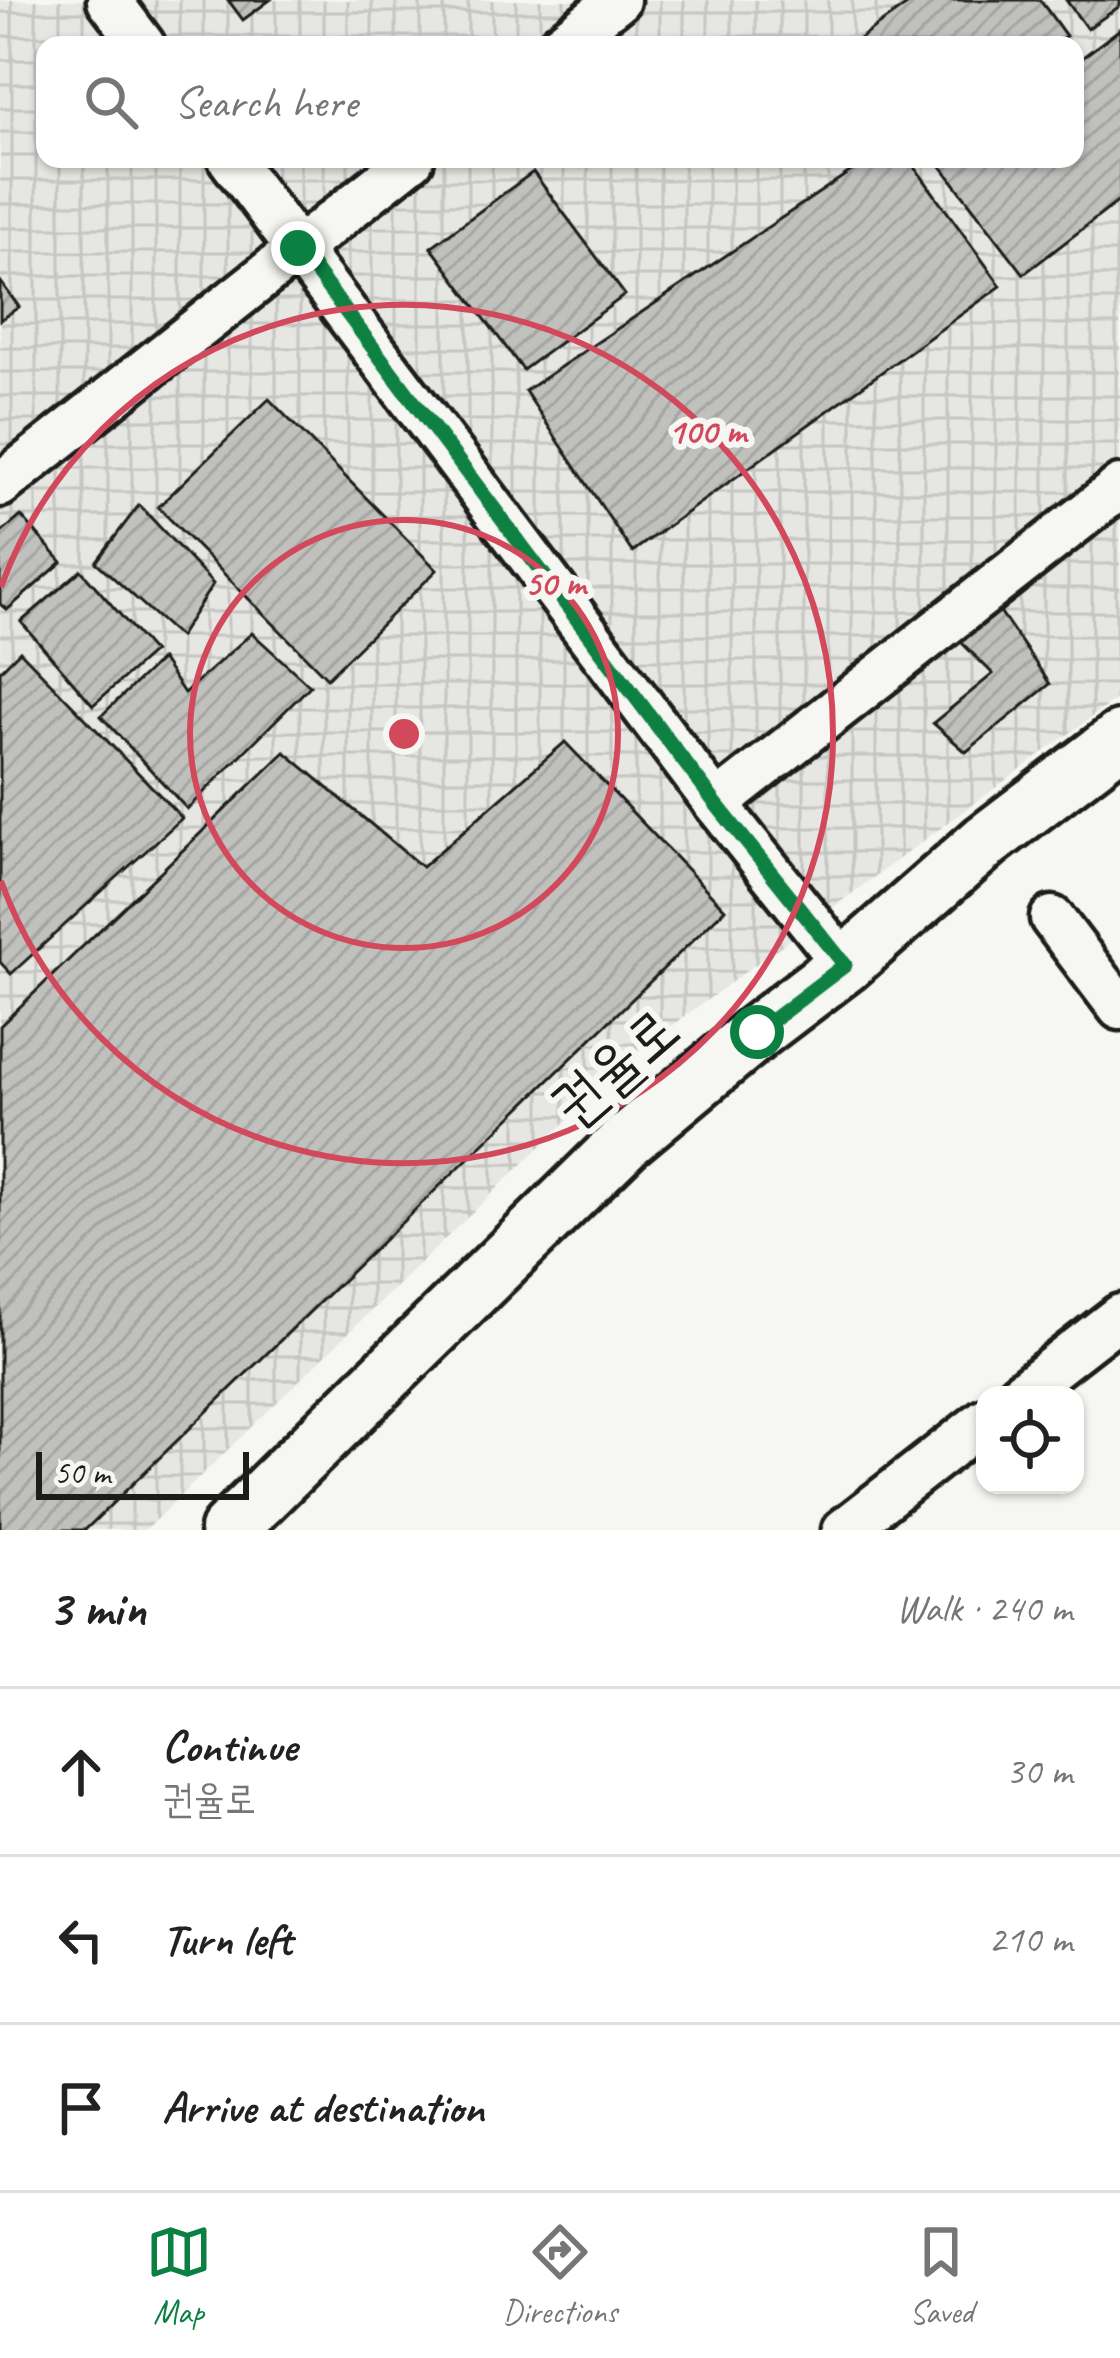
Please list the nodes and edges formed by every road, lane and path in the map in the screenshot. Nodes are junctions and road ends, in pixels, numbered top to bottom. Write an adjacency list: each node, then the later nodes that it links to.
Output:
1 (109, 0): 3 (street)
2 (618, 0): 4 (street)
3 (136, 36)
4 (572, 36)
5 (237, 168): 7 (street)
6 (400, 168): 7 (street)
7 (298, 248): 8 (street); 11 (street)
8 (0, 485)
9 (1120, 487): 11 (street)
10 (1120, 739): 13 (main road, 권율로)
11 (716, 804): 13 (street)
12 (1052, 917): 14 (street)
13 (845, 965): 18 (main road, 권율로)
14 (1120, 1008)
15 (1120, 1316): 16 (street)
16 (1030, 1386)
17 (976, 1427): 19 (street)
18 (228, 1530)
19 (844, 1530)

